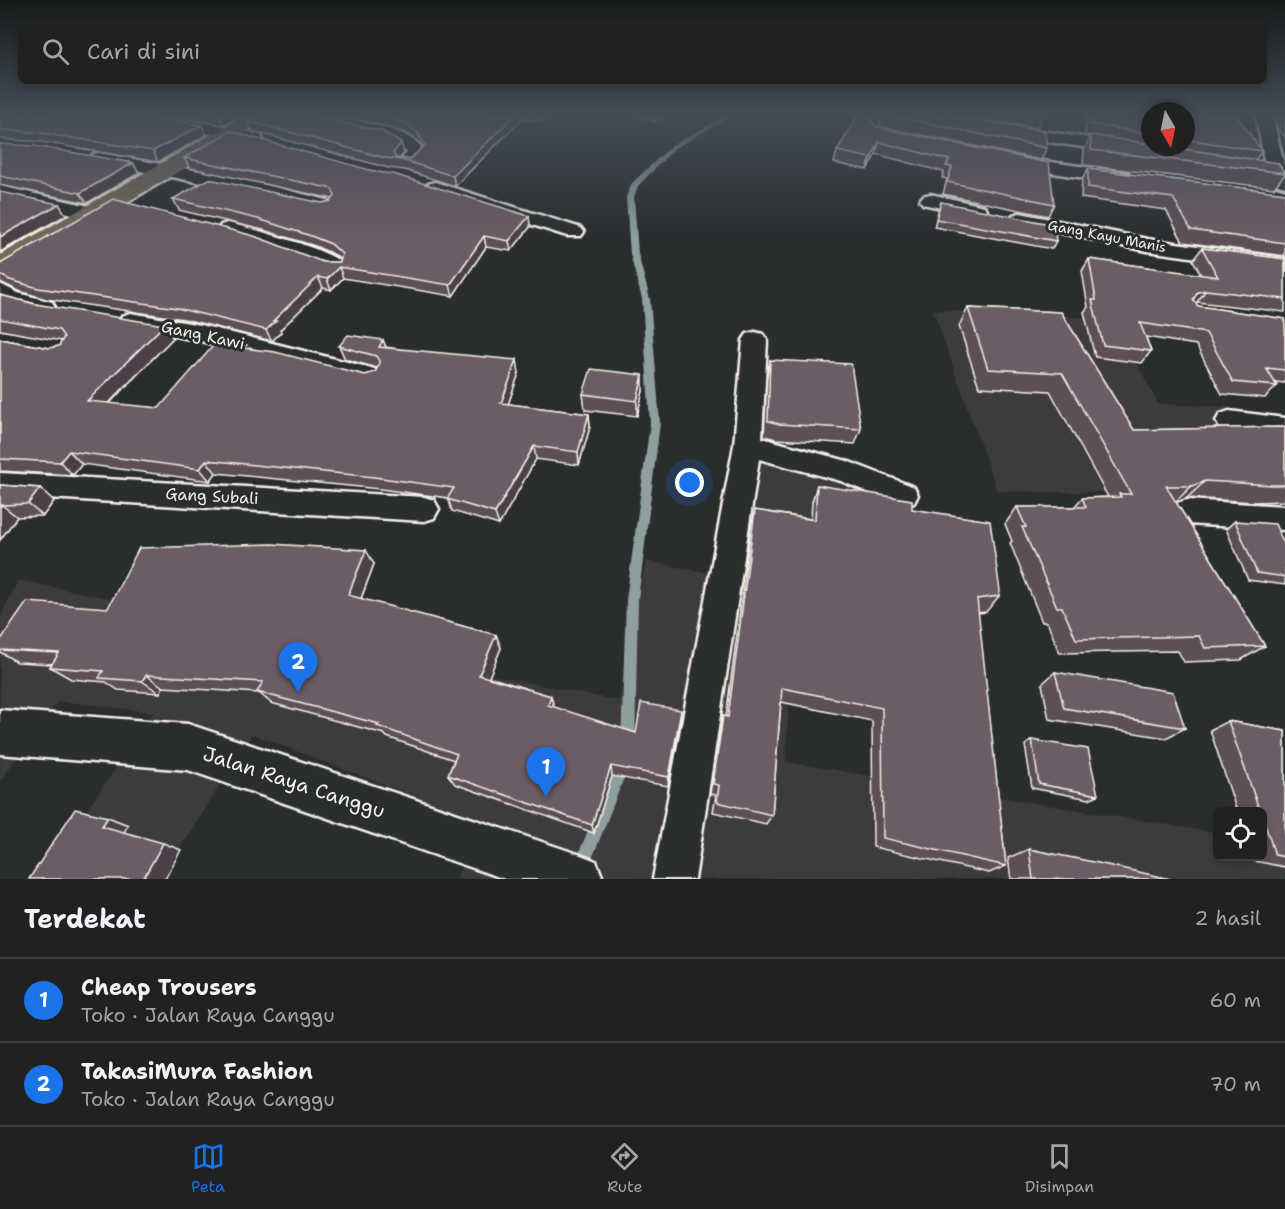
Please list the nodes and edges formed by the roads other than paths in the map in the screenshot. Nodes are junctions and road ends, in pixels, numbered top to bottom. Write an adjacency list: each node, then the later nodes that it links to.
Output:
1 (85, 156): 6 (street)
2 (189, 156): 6 (main road)
3 (1275, 156): 8 (street)
4 (998, 159): 9 (street)
5 (1254, 169): 8 (street)
6 (164, 170): 11 (main road); 14 (street)
7 (392, 176): 17 (street)
8 (1281, 176)
9 (1146, 181)
10 (0, 192): 15 (street)
11 (114, 199): 13 (street); 15 (main road)
12 (930, 200): 18 (street, Gang Kayu Manis)
13 (136, 206)
14 (327, 206)
15 (91, 212): 19 (main road)
16 (204, 224): 20 (street)
17 (574, 232)
18 (1285, 264)
19 (0, 266)
20 (334, 266)
21 (0, 291): 22 (street)
22 (69, 311)
23 (103, 316): 25 (street, Gang Kawi)
24 (755, 340): 28 (street)
25 (371, 377)
26 (1228, 421): 27 (street)
27 (1285, 428)
28 (748, 445): 30 (street); 36 (street)
29 (0, 484): 31 (street, Gang Subali)
30 (904, 495)
31 (424, 509)
32 (1187, 512): 33 (street)
33 (1285, 518)
34 (5, 732): 35 (main road, Jalan Raya Canggu)
35 (578, 879)
36 (674, 879)

